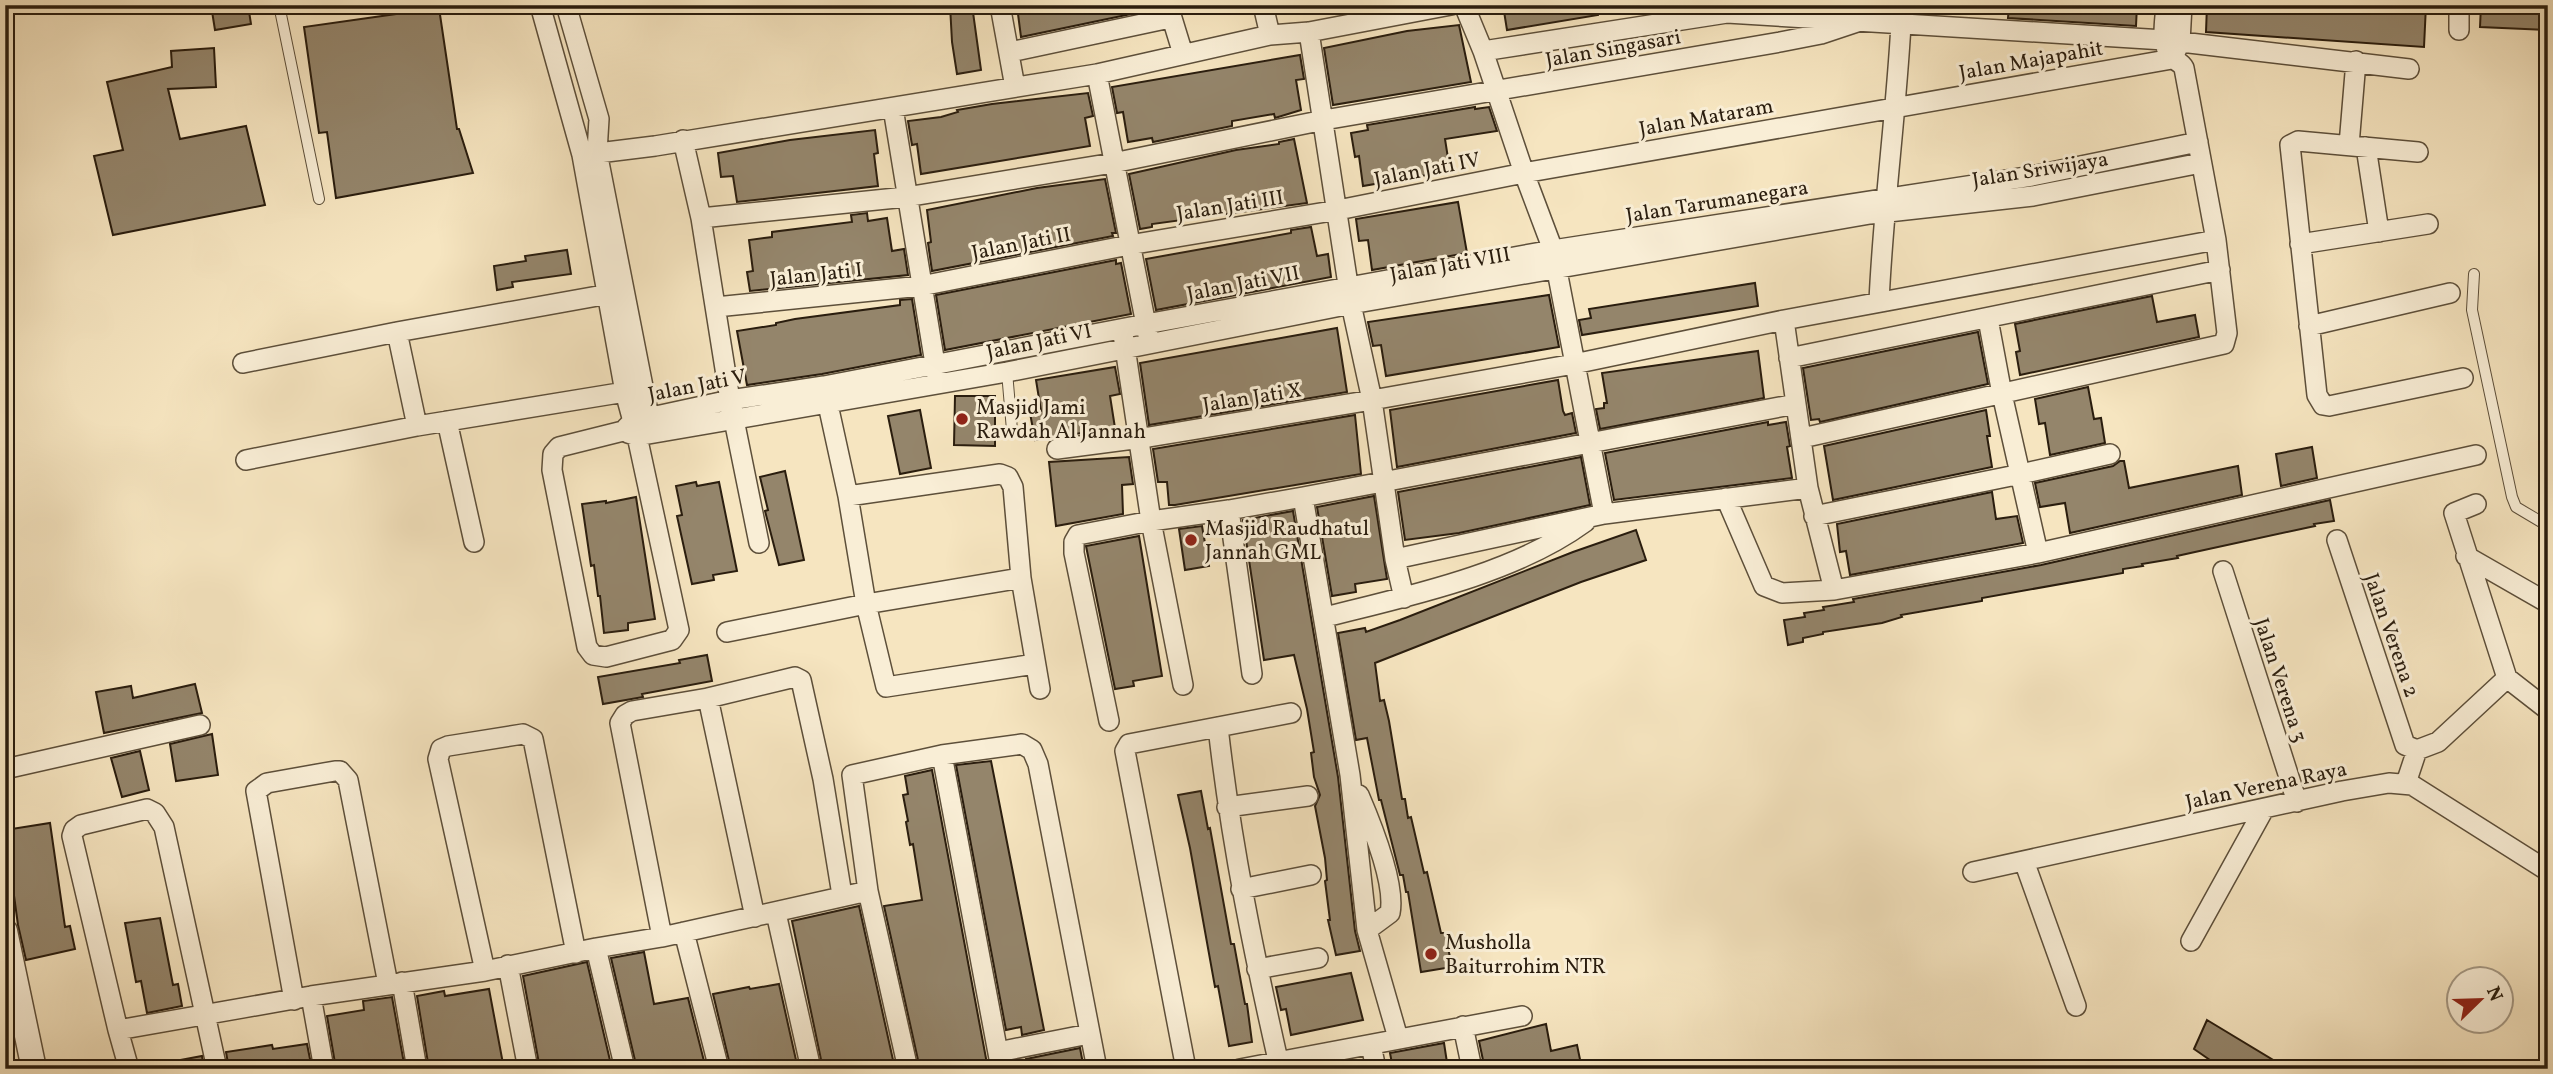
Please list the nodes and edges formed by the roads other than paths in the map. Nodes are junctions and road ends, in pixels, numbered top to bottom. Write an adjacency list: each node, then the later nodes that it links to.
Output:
1 (279, 5): 39 (lane)
2 (540, 5): 34 (street)
3 (565, 5): 34 (street)
4 (1000, 5): 20 (street)
5 (1263, 5): 17 (street)
6 (1451, 5): 16 (street)
7 (1464, 5): 19 (street)
8 (2166, 5): 18 (street)
9 (2182, 5): 18 (street)
10 (2459, 5): 15 (street)
11 (1727, 9): 14 (street); 19 (street)
12 (1169, 12): 20 (street); 21 (street)
13 (1908, 18): 14 (street); 18 (street); 27 (street)
14 (1860, 21): 26 (street, Jalan Singasari)
15 (2459, 30)
16 (1309, 32): 17 (street); 29 (street)
17 (1269, 35): 21 (street)
18 (2172, 47): 22 (street); 27 (street, Jalan Majapahit); 31 (street)
19 (1483, 51): 26 (street)
20 (1010, 52): 25 (street)
21 (1183, 54): 24 (street)
22 (2356, 61): 23 (street); 32 (street)
23 (2409, 69)
24 (1097, 74): 25 (street); 35 (street)
25 (1015, 87): 28 (street)
26 (1497, 90): 29 (street, Jalan Singasari); 37 (street)
27 (1896, 106): 37 (street, Jalan Mataram); 40 (street)
28 (893, 108): 30 (street); 38 (street)
29 (1324, 120): 35 (street, Jalan Singasari); 41 (street)
30 (683, 140): 34 (street); 42 (street)
31 (2198, 142): 36 (street); 40 (street, Jalan Sriwijaya)
32 (2358, 146): 33 (street); 44 (street); 46 (street)
33 (2418, 152)
34 (590, 153): 52 (street)
35 (1113, 163): 38 (street, Jalan Singasari); 47 (street)
36 (2202, 163): 40 (street, Jalan Sriwijaya); 45 (street)
37 (1524, 173): 41 (street, Jalan Jati IV); 48 (street)
38 (906, 197): 42 (street, Jalan Singasari); 51 (street)
39 (320, 199)
40 (1885, 205): 48 (street, Jalan Tarumanegara); 55 (street)
41 (1338, 210): 47 (street, Jalan Jati III); 54 (street)
42 (701, 218): 56 (street)
43 (2428, 224): 44 (street)
44 (2379, 232): 46 (street)
45 (2216, 240): 49 (street); 55 (street, Jalan Jati X)
46 (2300, 244): 59 (street)
47 (1129, 245): 51 (street, Jalan Jati II); 61 (street)
48 (1555, 259): 54 (street, Jalan Jati VIII); 65 (street)
49 (2220, 270): 57 (street); 71 (street)
50 (2474, 274): 97 (lane)
51 (921, 286): 56 (street, Jalan Jati I); 67 (street)
52 (616, 293): 60 (street); 69 (street); 77 (street)
53 (2450, 293): 59 (street)
54 (1350, 295): 61 (street, Jalan Jati VII); 72 (street)
55 (1879, 303): 58 (street, Jalan Jati X)
56 (716, 307): 74 (street)
57 (1988, 319): 63 (street); 71 (street)
58 (1784, 320): 63 (street); 65 (street, Jalan Jati X)
59 (2309, 326): 68 (street)
60 (397, 332): 64 (street); 76 (street)
61 (1148, 334): 62 (street, Jalan Jati VI)
62 (1124, 338): 66 (street, Jalan Jati VI); 67 (street, Jalan Jati VI); 79 (street)
63 (1789, 358): 73 (street)
64 (243, 363)
65 (1574, 364): 72 (street, Jalan Jati X); 81 (street)
66 (1007, 372): 67 (street, Jalan Jati VI); 78 (lane)
67 (936, 374): 70 (street, Jalan Jati V)
68 (2463, 378)
69 (625, 392): 75 (street); 77 (street)
70 (825, 394): 74 (street, Jalan Jati V); 89 (street)
71 (2002, 394): 80 (street); 86 (street)
72 (1372, 400): 79 (street, Jalan Jati X); 87 (street)
73 (1796, 404): 80 (street); 81 (street)
74 (733, 408): 77 (street, Jalan Jati V); 100 (street)
75 (447, 421): 76 (street); 99 (street)
76 (417, 426): 85 (street)
77 (636, 426): 77 (street, Jalan Jati V)
78 (1012, 430)
79 (1139, 438): 82 (street, Jalan Jati X); 96 (street)
80 (1802, 438): 88 (street)
81 (1591, 444): 87 (street); 94 (street)
82 (1057, 449)
83 (2110, 454): 86 (street)
84 (2476, 455): 101 (street)
85 (246, 460)
86 (2021, 474): 95 (street); 101 (street)
87 (1382, 481): 90 (street); 103 (street)
88 (1808, 488): 91 (street); 95 (street)
89 (848, 496): 105 (street); 109 (street)
90 (1303, 497): 93 (street); 110 (street)
91 (1727, 498): 94 (street); 106 (street)
92 (2476, 504): 102 (street)
93 (1228, 510): 96 (street); 113 (street)
94 (1597, 516): 103 (street); 107 (street)
95 (1814, 516): 106 (street)
96 (1152, 521): 115 (street); 121 (street)
97 (2548, 526)
98 (2336, 540): 124 (street, Jalan Verena 2)
99 (474, 542)
100 (759, 542)
101 (2038, 553): 106 (street)
102 (2466, 556): 108 (street); 114 (street)
103 (1395, 559): 107 (street)
104 (2223, 571): 132 (street, Jalan Verena 3)
105 (1021, 578): 109 (street); 112 (street)
106 (1834, 590)
107 (1404, 598): 110 (street)
108 (2548, 603)
109 (866, 604): 111 (street); 112 (street)
110 (1325, 617): 128 (street)
111 (727, 632)
112 (1035, 664): 116 (street)
113 (1252, 674)
114 (2507, 678): 119 (street); 124 (street)
115 (1183, 685)
116 (1040, 689)
117 (2548, 689): 119 (street)
118 (708, 698): 129 (street); 143 (street); 147 (street)
119 (2547, 709)
120 (1291, 713): 123 (street)
121 (1109, 721)
122 (200, 725): 126 (street)
123 (1218, 727): 133 (street); 178 (street)
124 (2411, 747): 130 (street)
125 (942, 755): 127 (street); 162 (street); 165 (street)
126 (5, 769)
127 (852, 775): 129 (street); 140 (street)
128 (1350, 775): 144 (street); 144 (street)
129 (823, 779): 141 (street)
130 (2406, 783): 132 (street, Jalan Verena Raya); 136 (street)
131 (1308, 796): 133 (street)
132 (2297, 802): 134 (street, Jalan Verena Raya)
133 (1227, 807): 139 (street)
134 (2264, 809): 135 (street, Jalan Verena Raya); 148 (street)
135 (2024, 861): 137 (street, Jalan Verena Raya); 157 (street)
136 (2548, 871)
137 (1973, 872)
138 (1311, 875): 139 (street)
139 (1241, 889): 153 (street)
140 (867, 891): 141 (street); 176 (street)
141 (842, 895): 142 (street)
142 (776, 913): 143 (street); 175 (street)
143 (755, 917): 146 (street)
144 (1367, 930): 163 (street)
145 (5, 931): 167 (street)
146 (684, 932): 147 (street); 174 (street)
147 (662, 937): 149 (street)
148 (2191, 941)
149 (596, 947): 150 (street); 173 (street)
150 (576, 953): 152 (street); 154 (street)
151 (1318, 958): 153 (street)
152 (508, 965): 154 (street); 172 (street)
153 (1257, 969): 166 (street)
154 (485, 971): 155 (street)
155 (395, 983): 156 (street); 156 (street); 171 (street)
156 (303, 998): 158 (street); 170 (street)
157 (2076, 1006)
158 (205, 1016): 161 (street); 161 (street); 169 (street)
159 (1522, 1016): 160 (street)
160 (1463, 1026): 163 (street); 181 (street)
161 (118, 1030): 168 (street)
162 (1089, 1034): 165 (street); 177 (street)
163 (1398, 1038): 164 (street)
164 (1371, 1045): 166 (street); 180 (street)
165 (1000, 1060)
166 (1279, 1065): 179 (street)
167 (34, 1069)
168 (129, 1069)
169 (217, 1069)
170 (324, 1069)
171 (417, 1069)
172 (528, 1069)
173 (625, 1069)
174 (719, 1069)
175 (811, 1069)
176 (908, 1069)
177 (1097, 1069)
178 (1186, 1069)
179 (1240, 1069)
180 (1376, 1069)
181 (1472, 1069)

